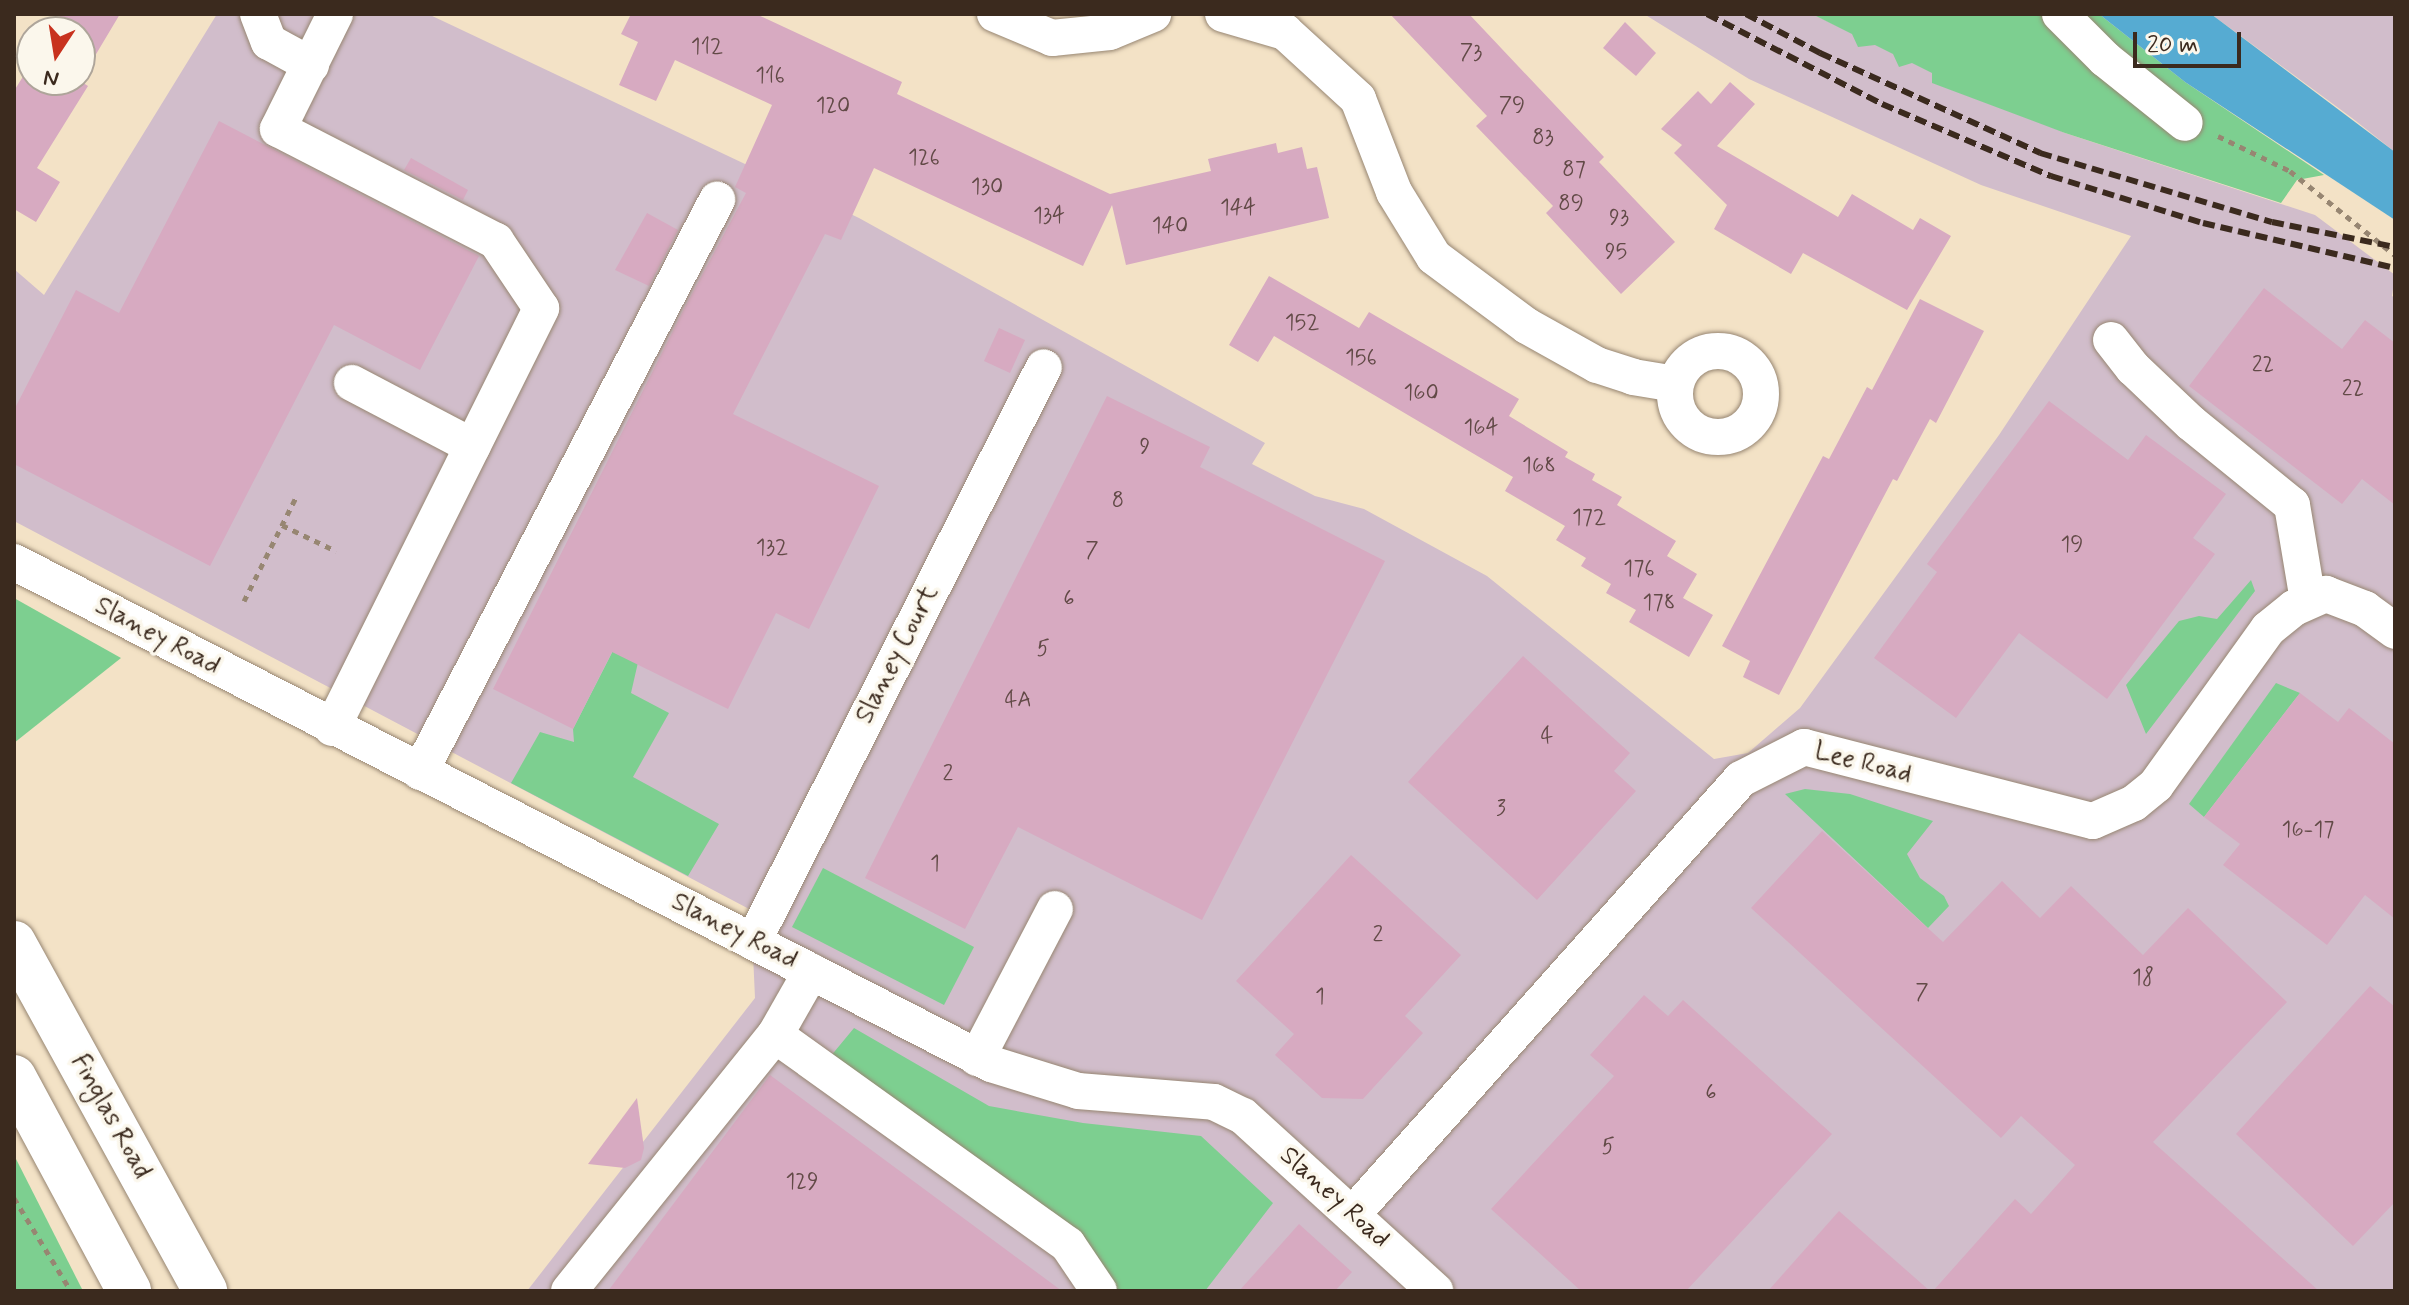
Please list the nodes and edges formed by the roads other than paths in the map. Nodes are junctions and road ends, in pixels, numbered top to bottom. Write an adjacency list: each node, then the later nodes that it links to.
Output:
1 (258, 14): 7 (street)
2 (335, 14): 7 (street)
3 (995, 14): 4 (street)
4 (1153, 14)
5 (1223, 14): 13 (street)
6 (2060, 14): 8 (street)
7 (311, 65): 14 (street)
8 (2195, 127)
9 (717, 200): 19 (street)
10 (2111, 340): 16 (street)
11 (1044, 367): 21 (street, Slaney Court)
12 (352, 383): 14 (street)
13 (1675, 384)
14 (472, 446): 18 (street)
15 (14, 562): 18 (street, Slaney Road)
16 (2317, 598): 17 (street); 27 (street, Lee Road)
17 (2395, 631)
18 (332, 728): 19 (street, Slaney Road)
19 (420, 772): 21 (street, Slaney Road)
20 (1055, 909): 25 (street)
21 (753, 942): 23 (street, Slaney Road)
22 (14, 943): 29 (main road, Finglas Road)
23 (811, 972): 24 (street); 25 (street, Slaney Road)
24 (775, 1035): 30 (street); 31 (street)
25 (977, 1058): 27 (street, Slaney Road)
26 (14, 1077): 28 (main road)
27 (1352, 1215): 32 (street, Slaney Road)
28 (129, 1291)
29 (205, 1291)
30 (569, 1291)
31 (1099, 1291)
32 (1435, 1291)

